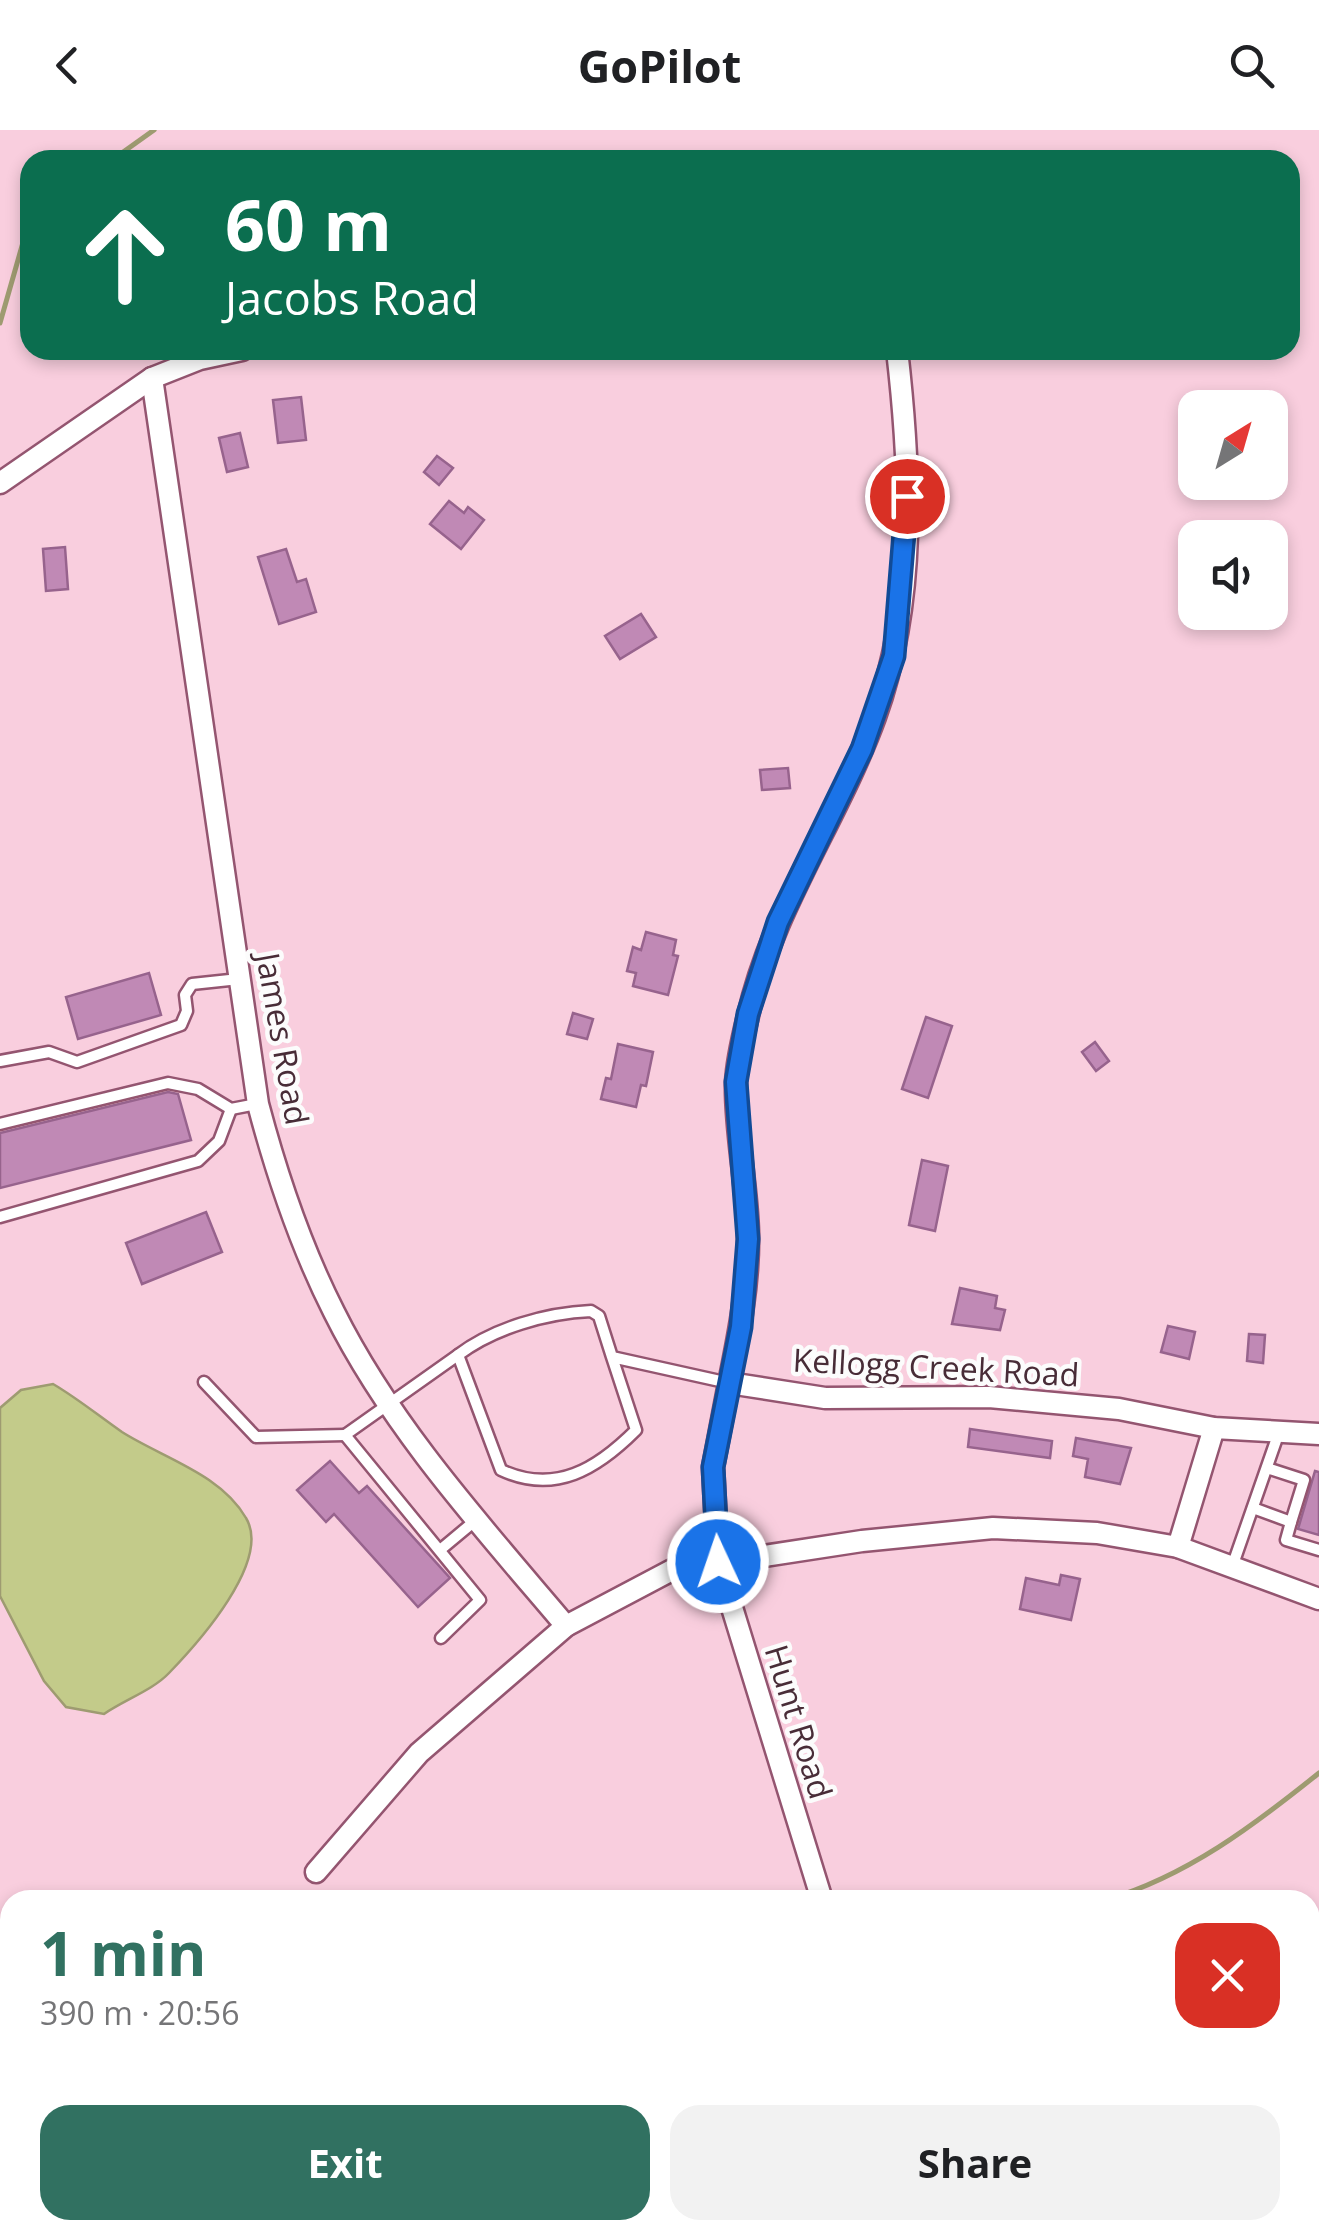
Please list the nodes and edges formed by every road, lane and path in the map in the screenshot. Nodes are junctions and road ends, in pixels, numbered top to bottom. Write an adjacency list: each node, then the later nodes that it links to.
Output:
1 (197, 360): 3 (street)
2 (899, 360): 14 (street)
3 (152, 378): 4 (street); 5 (street, James Road)
4 (0, 482)
5 (240, 979): 6 (lane); 7 (street, James Road)
6 (0, 1061)
7 (258, 1104): 8 (lane); 15 (street, James Road)
8 (232, 1109): 9 (lane); 10 (lane)
9 (0, 1124)
10 (0, 1218)
11 (458, 1355): 12 (lane); 12 (lane); 15 (lane)
12 (612, 1357): 14 (lane)
13 (204, 1382): 19 (lane)
14 (729, 1383): 16 (street, Kellogg Creek Road); 27 (street)
15 (389, 1400): 19 (lane); 22 (street, James Road)
16 (1214, 1428): 17 (street, Kellogg Creek Road); 24 (street)
17 (1278, 1432): 18 (street, Kellogg Creek Road); 20 (lane)
18 (1319, 1434)
19 (345, 1435): 25 (lane)
20 (1267, 1468): 21 (lane); 23 (lane)
21 (1253, 1508): 23 (lane); 28 (lane)
22 (477, 1519): 25 (lane); 30 (street, James Road)
23 (1291, 1522): 26 (lane)
24 (1178, 1548): 27 (street); 28 (street)
25 (440, 1550): 31 (lane)
26 (1319, 1550)
27 (718, 1562): 30 (street); 33 (street, Hunt Road)
28 (1232, 1567): 29 (street)
29 (1319, 1599)
30 (566, 1626): 32 (street)
31 (440, 1638)
32 (316, 1872)
33 (819, 1890)

